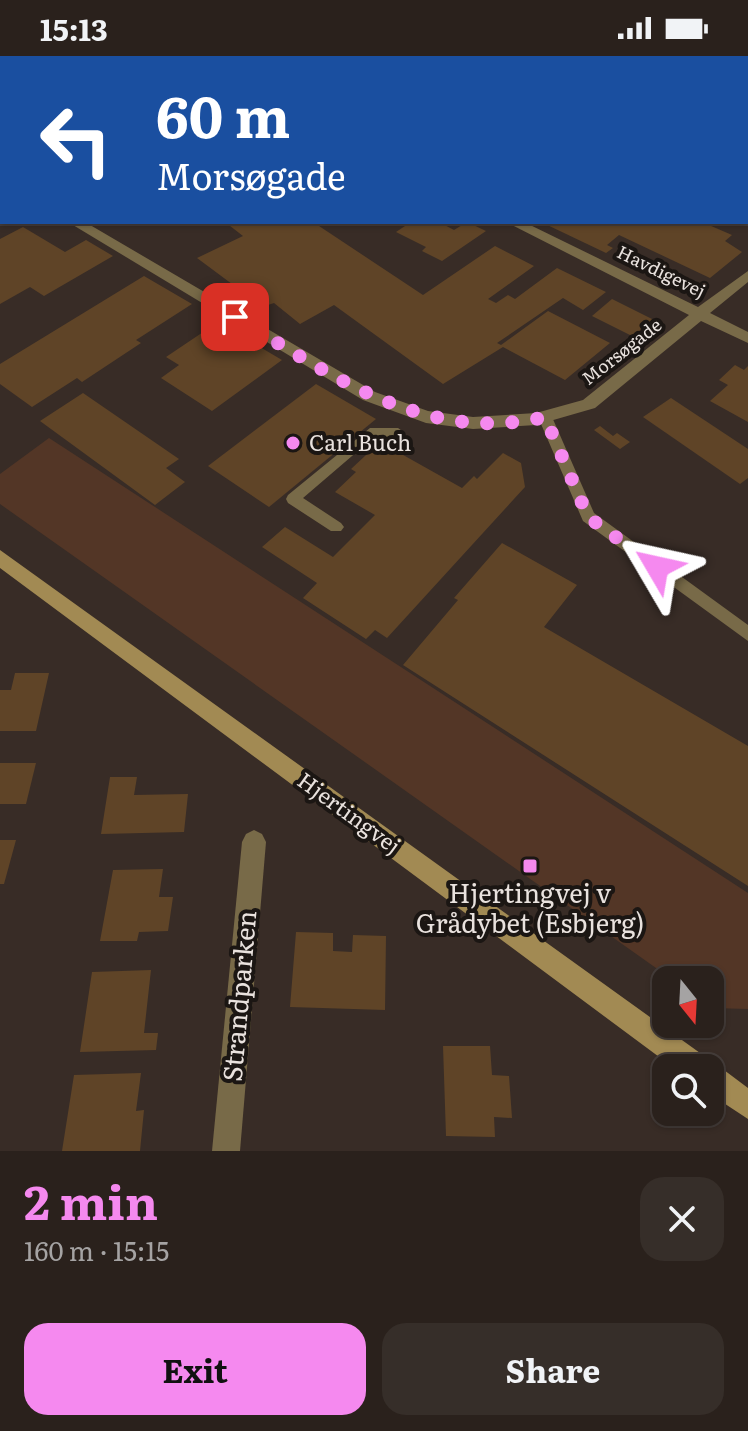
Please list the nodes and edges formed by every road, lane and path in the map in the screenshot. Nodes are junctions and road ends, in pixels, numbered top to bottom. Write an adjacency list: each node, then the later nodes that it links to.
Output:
1 (78, 224): 6 (street, Morsøgade)
2 (517, 224): 4 (street, Havdigevej)
3 (748, 275): 4 (street, Morsøgade)
4 (702, 315): 5 (street, Havdigevej); 6 (street, Morsøgade)
5 (748, 338)
6 (545, 417): 10 (lane)
7 (398, 433): 8 (lane)
8 (336, 527)
9 (0, 558): 12 (main road, Hjertingvej)
10 (748, 634)
11 (254, 842): 15 (street, Strandparken)
12 (678, 1054)
13 (724, 1087): 14 (main road)
14 (748, 1105)
15 (226, 1151)

